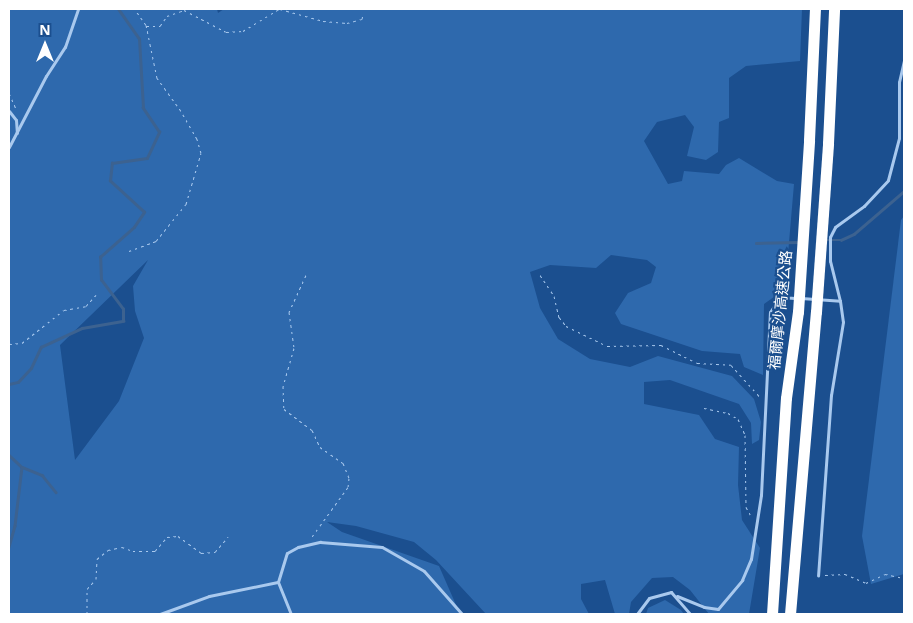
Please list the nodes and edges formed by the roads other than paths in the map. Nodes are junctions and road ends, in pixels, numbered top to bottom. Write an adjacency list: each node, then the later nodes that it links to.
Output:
1 (78, 9): 6 (lane)
2 (815, 9): 17 (highway, 福爾摩沙高速公路, bridge)
3 (834, 9): 18 (highway, bridge)
4 (904, 61): 8 (lane)
5 (9, 112): 6 (lane)
6 (17, 135): 7 (lane)
7 (9, 147)
8 (840, 300): 9 (lane); 11 (lane)
9 (818, 576)
10 (278, 582): 12 (lane); 13 (lane); 14 (lane)
11 (677, 596): 15 (lane); 16 (lane)
12 (160, 614)
13 (290, 614)
14 (462, 614)
15 (637, 614)
16 (690, 614)
17 (772, 614)
18 (790, 614)

